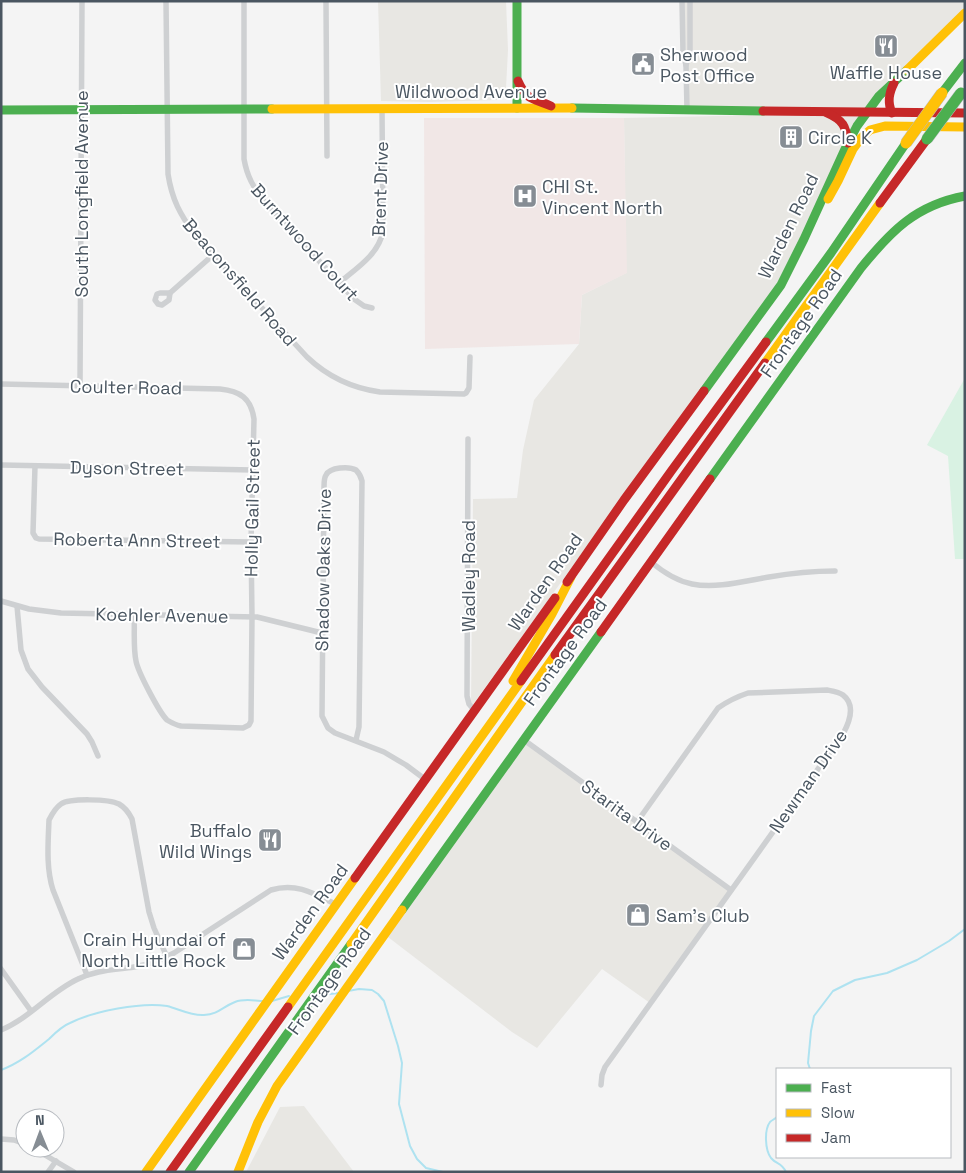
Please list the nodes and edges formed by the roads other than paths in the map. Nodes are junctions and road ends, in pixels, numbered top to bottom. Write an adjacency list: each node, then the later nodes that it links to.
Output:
1 (82, 1): 20 (street, South Longfield Avenue)
2 (166, 1): 21 (street, Beaconsfield Road)
3 (244, 1): 15 (street, Burntwood Court)
4 (326, 1): 22 (street)
5 (517, 1): 11 (main road)
6 (682, 1): 10 (street)
7 (690, 1): 10 (street)
8 (965, 13): 12 (main road, Warden Road)
9 (965, 63): 54 (main road, bridge)
10 (686, 65): 18 (street)
11 (516, 77): 14 (main road); 17 (main road)
12 (896, 79): 24 (main road, Warden Road); 25 (main road)
13 (963, 91): 78 (main road, bridge)
14 (517, 108): 16 (main road, Wildwood Avenue); 17 (main road, Wildwood Avenue)
15 (245, 109): 21 (main road, Wildwood Avenue); 22 (main road, Wildwood Avenue); 33 (street, Burntwood Court)
16 (382, 109): 22 (main road, Wildwood Avenue); 33 (street, Brent Drive)
17 (556, 109): 18 (main road, Wildwood Avenue)
18 (687, 109): 23 (main road, Wildwood Avenue)
19 (1, 110): 20 (main road, Wildwood Avenue)
20 (81, 110): 21 (main road, Wildwood Avenue); 38 (street, South Longfield Avenue)
21 (168, 110): 32 (street, Beaconsfield Road)
22 (327, 110): 29 (street)
23 (823, 111): 24 (main road, Wildwood Avenue); 28 (main road)
24 (867, 113): 25 (main road, Wildwood Avenue); 28 (main road, Warden Road)
25 (892, 113): 26 (main road, Wildwood Avenue)
26 (965, 113)
27 (965, 127): 31 (main road)
28 (848, 144): 31 (main road, Warden Road)
29 (327, 156)
30 (965, 196): 45 (main road, Frontage Road)
31 (809, 228): 47 (main road, Warden Road)
32 (213, 255): 34 (street); 36 (street, Beaconsfield Road)
33 (340, 282): 35 (street, Burntwood Court)
34 (170, 293)
35 (372, 308)
36 (470, 357)
37 (1, 384): 38 (street, Coulter Road)
38 (80, 386): 39 (street, Coulter Road)
39 (248, 401): 43 (street, Holly Gail Street)
40 (468, 440): 53 (street, Wadley Road)
41 (1, 465): 42 (street, Dyson Street)
42 (35, 466): 43 (street, Dyson Street); 44 (street, Roberta Ann Street)
43 (253, 470): 44 (street, Holly Gail Street)
44 (251, 542): 51 (street, Holly Gail Street)
45 (651, 562): 46 (street); 56 (main road, Frontage Road)
46 (835, 572)
47 (571, 577): 53 (main road, Warden Road); 54 (main road)
48 (1, 601): 49 (street, Koehler Avenue)
49 (17, 606): 50 (street, Koehler Avenue); 57 (street)
50 (134, 614): 51 (street, Koehler Avenue); 51 (street, Holly Gail Street)
51 (252, 617): 52 (street, Koehler Avenue)
52 (322, 633): 55 (street, Shadow Oaks Drive); 55 (street, Shadow Oaks Drive)
53 (475, 711): 58 (main road, Warden Road)
54 (479, 739): 77 (main road)
55 (356, 740): 58 (street, Shadow Oaks Drive)
56 (524, 740): 59 (street, Starita Drive); 79 (main road, Frontage Road)
57 (98, 756)
58 (426, 780): 61 (main road, Warden Road)
59 (637, 822): 60 (street, Starita Drive); 60 (street, Newman Drive)
60 (731, 890): 67 (street, Newman Drive)
61 (337, 905): 62 (street); 71 (main road, Warden Road)
62 (167, 957): 64 (street); 64 (street)
63 (1, 969): 65 (street)
64 (87, 975): 65 (street)
65 (31, 1011): 66 (street)
66 (1, 1030)
67 (601, 1085)
68 (1, 1139): 69 (street)
69 (15, 1140)
70 (51, 1158): 72 (street)
71 (155, 1159): 75 (main road, Warden Road); 76 (main road)
72 (56, 1161): 73 (street); 74 (street)
73 (48, 1172)
74 (74, 1172)
75 (146, 1172)
76 (149, 1172)
77 (170, 1172)
78 (189, 1172)
79 (238, 1172)

